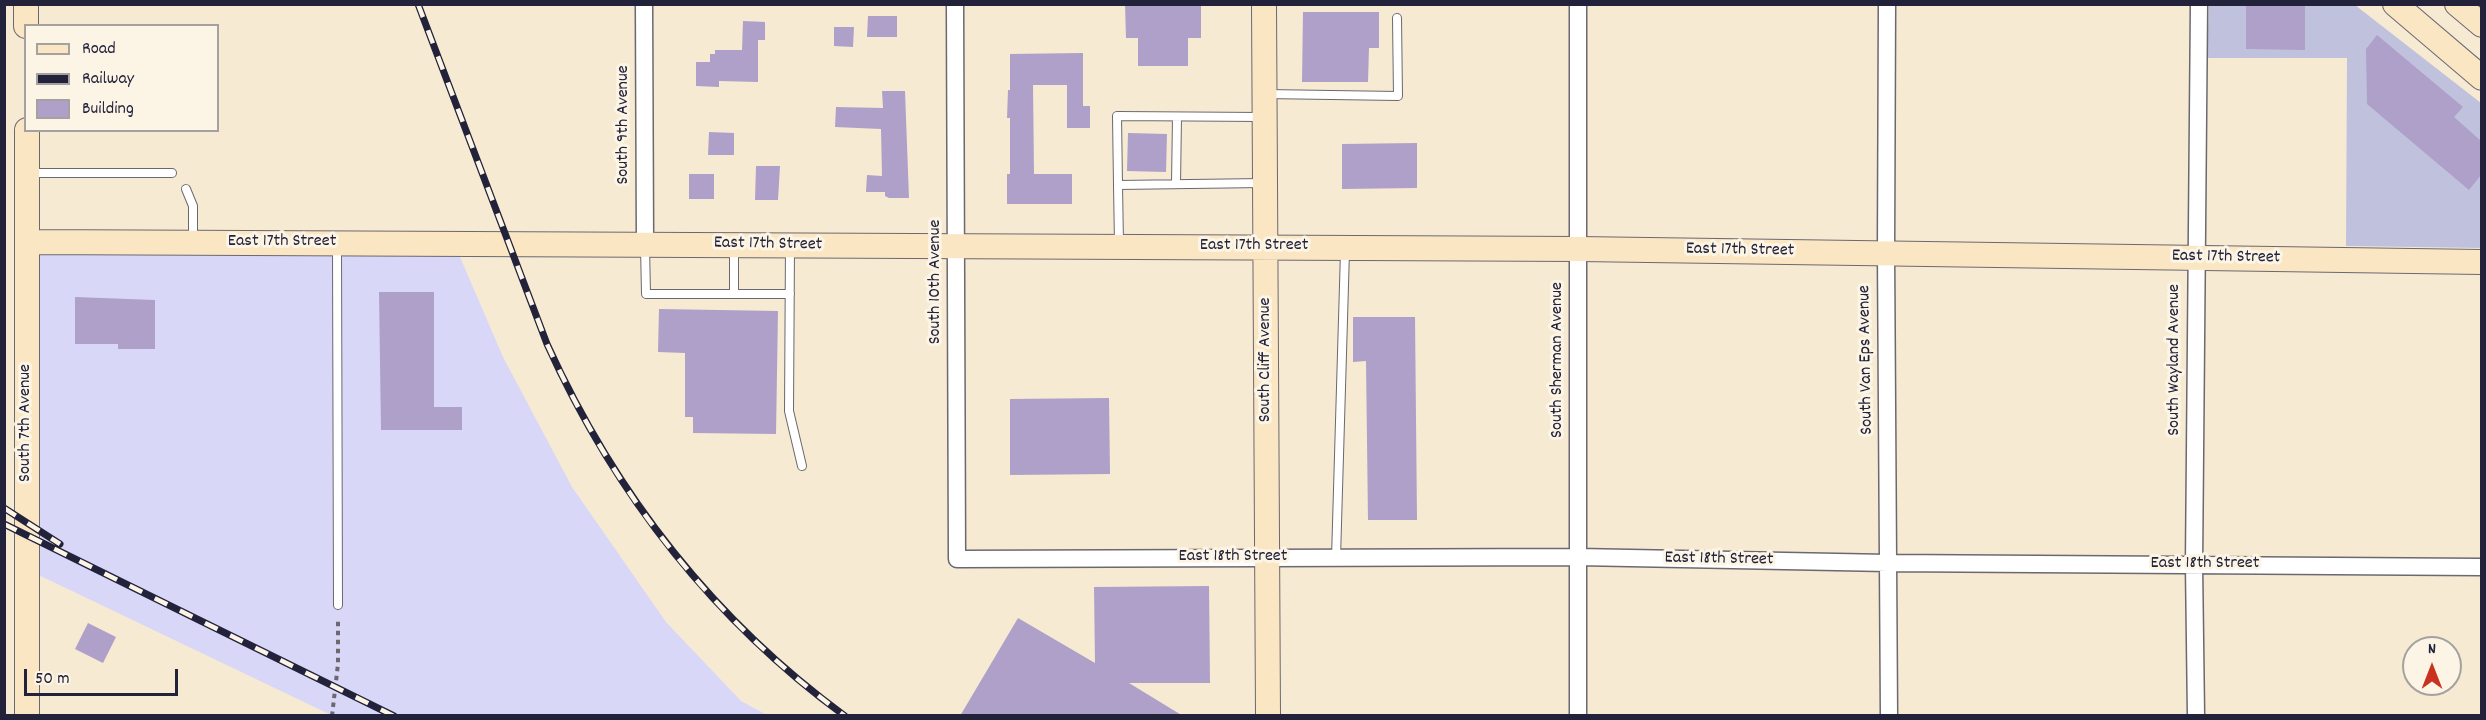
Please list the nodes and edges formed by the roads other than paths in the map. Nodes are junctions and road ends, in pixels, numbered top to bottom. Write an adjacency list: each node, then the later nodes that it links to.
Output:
1 (26, 4): 11 (street)
2 (644, 4): 26 (street, South 9th Avenue)
3 (955, 4): 29 (street, South 10th Avenue)
4 (1264, 4): 14 (street, South Cliff Avenue)
5 (1578, 4): 33 (street, South Sherman Avenue)
6 (1887, 4): 34 (street, South Van Eps Avenue)
7 (2199, 4): 35 (street, South Wayland Avenue)
8 (2395, 4): 13 (street)
9 (2457, 4): 12 (street)
10 (1397, 18): 14 (lane)
11 (26, 24)
12 (2481, 25)
13 (2481, 78)
14 (1265, 106): 15 (lane); 19 (street, South Cliff Avenue)
15 (1177, 117): 20 (lane); 21 (lane)
16 (27, 132): 17 (street, South 7th Avenue)
17 (27, 173): 18 (lane); 23 (street, South 7th Avenue)
18 (172, 173)
19 (1266, 183): 20 (lane); 31 (street, South Cliff Avenue)
20 (1176, 184): 21 (lane)
21 (1118, 185): 30 (lane)
22 (186, 189): 24 (lane)
23 (27, 242): 24 (street, East 17th Street); 40 (street, South 7th Avenue)
24 (193, 242): 25 (street, East 17th Street)
25 (337, 243): 26 (street, East 17th Street); 48 (lane)
26 (645, 244): 27 (street, East 17th Street); 37 (lane)
27 (734, 245): 28 (street, East 17th Street); 37 (lane)
28 (790, 246): 29 (street, East 17th Street); 38 (lane)
29 (957, 247): 30 (street, East 17th Street); 44 (street, South 10th Avenue)
30 (1119, 247): 31 (street, East 17th Street)
31 (1266, 248): 32 (street, East 17th Street); 42 (street, South Cliff Avenue)
32 (1345, 248): 33 (street, East 17th Street); 43 (lane)
33 (1579, 249): 34 (street, East 17th Street); 41 (street, South Sherman Avenue)
34 (1886, 252): 35 (street, East 17th Street); 45 (street, South Van Eps Avenue)
35 (2196, 258): 36 (street, East 17th Street); 46 (street, South Wayland Avenue)
36 (2481, 262)
37 (734, 294): 38 (lane)
38 (790, 294): 39 (lane)
39 (802, 466)
40 (15, 556): 49 (street, South 7th Avenue)
41 (1578, 557): 43 (street, East 18th Street); 45 (street, East 18th Street); 51 (street, South Sherman Avenue)
42 (1267, 558): 43 (street, East 18th Street); 44 (street, East 18th Street); 50 (street, South Cliff Avenue)
43 (1336, 558)
44 (957, 559)
45 (1888, 562): 46 (street, East 18th Street); 52 (street, South Van Eps Avenue)
46 (2194, 565): 47 (street, East 18th Street); 53 (street, South Wayland Avenue)
47 (2481, 567)
48 (338, 605)
49 (27, 716)
50 (1268, 716)
51 (1578, 716)
52 (1889, 716)
53 (2196, 716)

